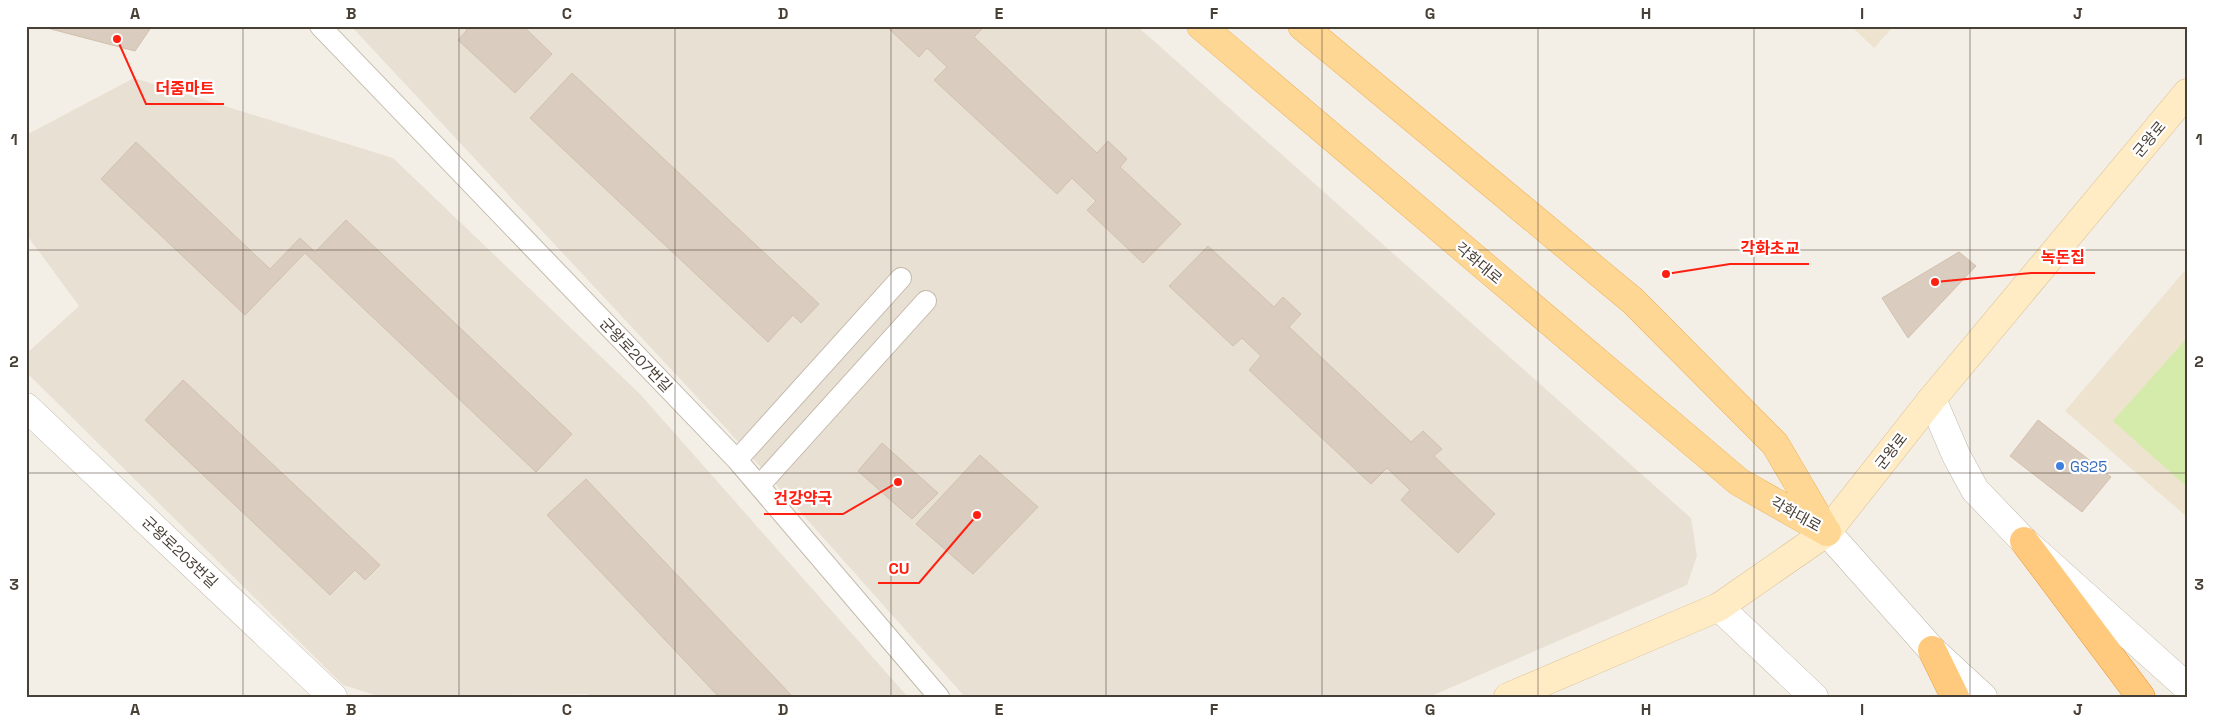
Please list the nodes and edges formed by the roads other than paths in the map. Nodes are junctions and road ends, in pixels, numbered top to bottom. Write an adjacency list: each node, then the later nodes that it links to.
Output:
1 (320, 26): 9 (lane, 군왕로207번길)
2 (1201, 26): 11 (main road, 각화대로)
3 (1302, 26): 11 (main road, 각화대로)
4 (2187, 93): 7 (main road, 군왕로)
5 (902, 278): 9 (lane)
6 (926, 301): 10 (lane)
7 (1932, 399): 11 (main road, 군왕로); 12 (street)
8 (26, 407): 16 (street, 군왕로203번길)
9 (737, 460): 10 (lane, 군왕로207번길)
10 (759, 486): 17 (lane, 군왕로207번길)
11 (1827, 532): 13 (main road, 군왕로); 14 (street)
12 (2024, 541): 15 (street); 22 (highway)
13 (1719, 607): 18 (main road, 군왕로); 19 (street)
14 (1932, 650): 20 (highway); 21 (street)
15 (2187, 687)
16 (333, 697)
17 (939, 697)
18 (1508, 697)
19 (1814, 697)
20 (1954, 697)
21 (1983, 697)
22 (2141, 697)

